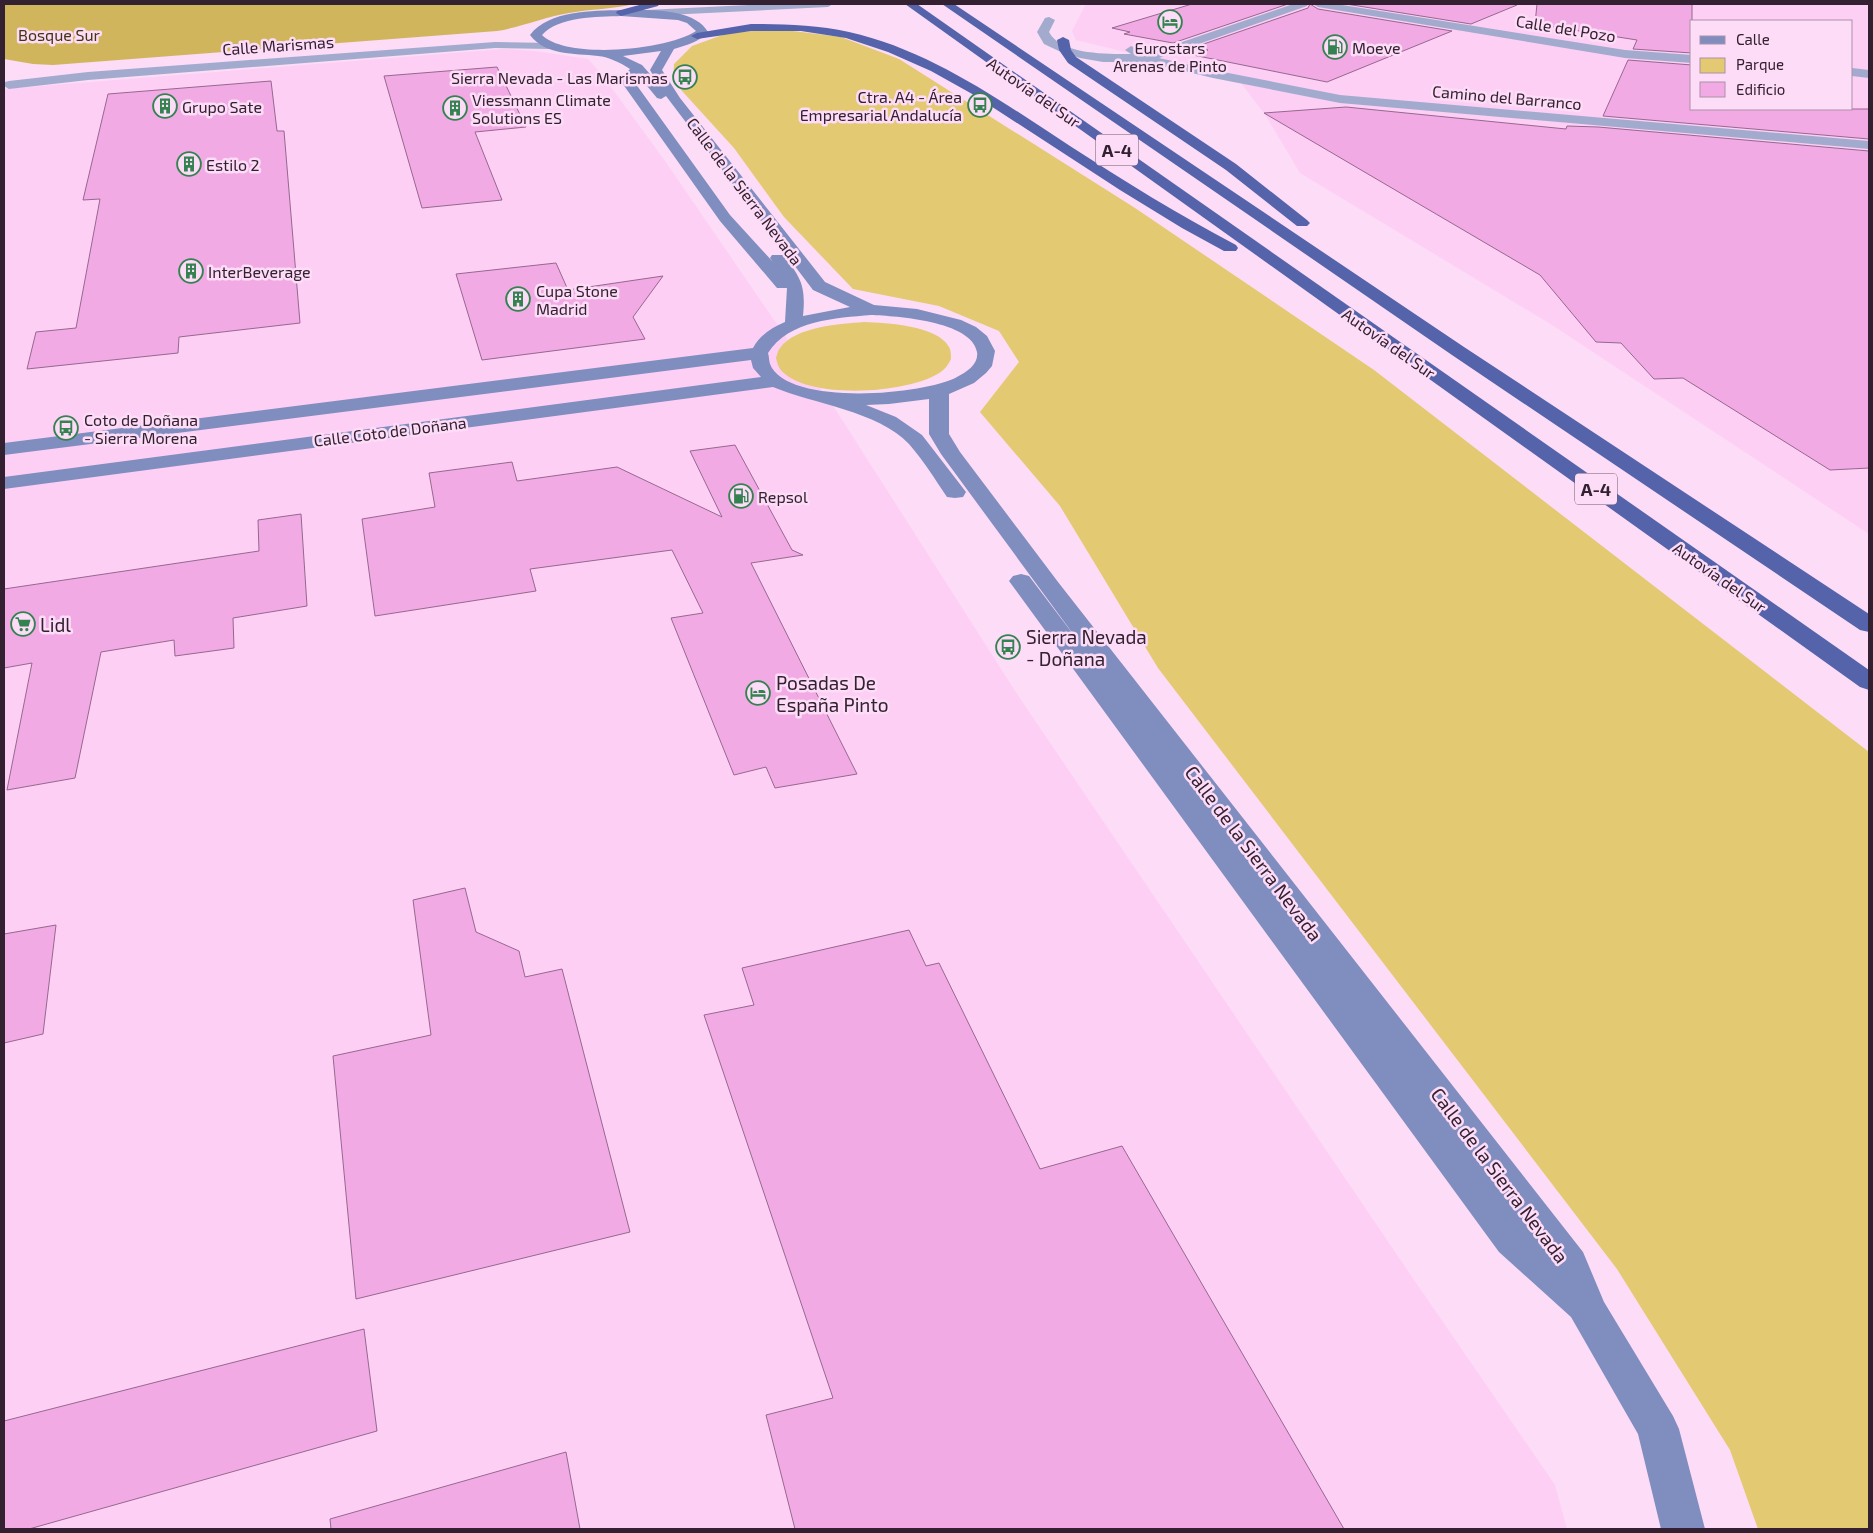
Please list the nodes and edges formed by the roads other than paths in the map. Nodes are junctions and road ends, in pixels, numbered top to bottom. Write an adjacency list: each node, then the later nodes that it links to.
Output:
1 (654, 4): 8 (highway)
2 (828, 4): 7 (street)
3 (910, 4): 33 (highway, Autovía del Sur / A-4)
4 (948, 4): 32 (highway, Autovía del Sur / A-4)
5 (1302, 4): 16 (street)
6 (1318, 4): 20 (street, Calle del Pozo)
7 (796, 6): 9 (street); 12 (street)
8 (621, 13): 9 (main road); 11 (main road)
9 (646, 13): 12 (main road)
10 (1046, 15): 13 (street)
11 (544, 27): 14 (main road); 25 (street, Calle Marismas)
12 (699, 32): 15 (main road); 33 (highway)
13 (1064, 45): 17 (street); 19 (street); 26 (highway)
14 (550, 46): 18 (main road); 25 (street, Calle Marismas)
15 (670, 46): 18 (main road); 35 (main road, Calle de la Sierra Nevada)
16 (1179, 47): 17 (street); 19 (street)
17 (1131, 50): 19 (street)
18 (596, 52): 21 (main road)
19 (1146, 58): 23 (street); 27 (street, Camino del Barranco)
20 (1690, 59)
21 (641, 70): 28 (main road); 34 (main road)
22 (1853, 72): 24 (street)
23 (1121, 74): 26 (highway)
24 (1869, 74)
25 (6, 86)
26 (1120, 91): 29 (highway)
27 (1869, 145)
28 (756, 228)
29 (1310, 229)
30 (767, 243): 34 (main road)
31 (1346, 257): 32 (highway)
32 (1374, 293): 43 (highway, Autovía del Sur / A-4)
33 (1323, 296): 44 (highway, Autovía del Sur / A-4)
34 (797, 301): 36 (main road)
35 (871, 310): 36 (main road); 39 (main road)
36 (793, 325): 37 (main road)
37 (759, 353): 38 (main road); 41 (main road, Calle Coto de Doñana)
38 (776, 381): 40 (main road); 42 (main road, Calle Coto de Doñana)
39 (939, 392): 40 (main road); 45 (main road, Calle de la Sierra Nevada)
40 (830, 398): 45 (main road)
41 (4, 449)
42 (4, 482)
43 (1869, 625)
44 (1869, 682)
45 (1587, 1309): 46 (main road)
46 (1683, 1529)

